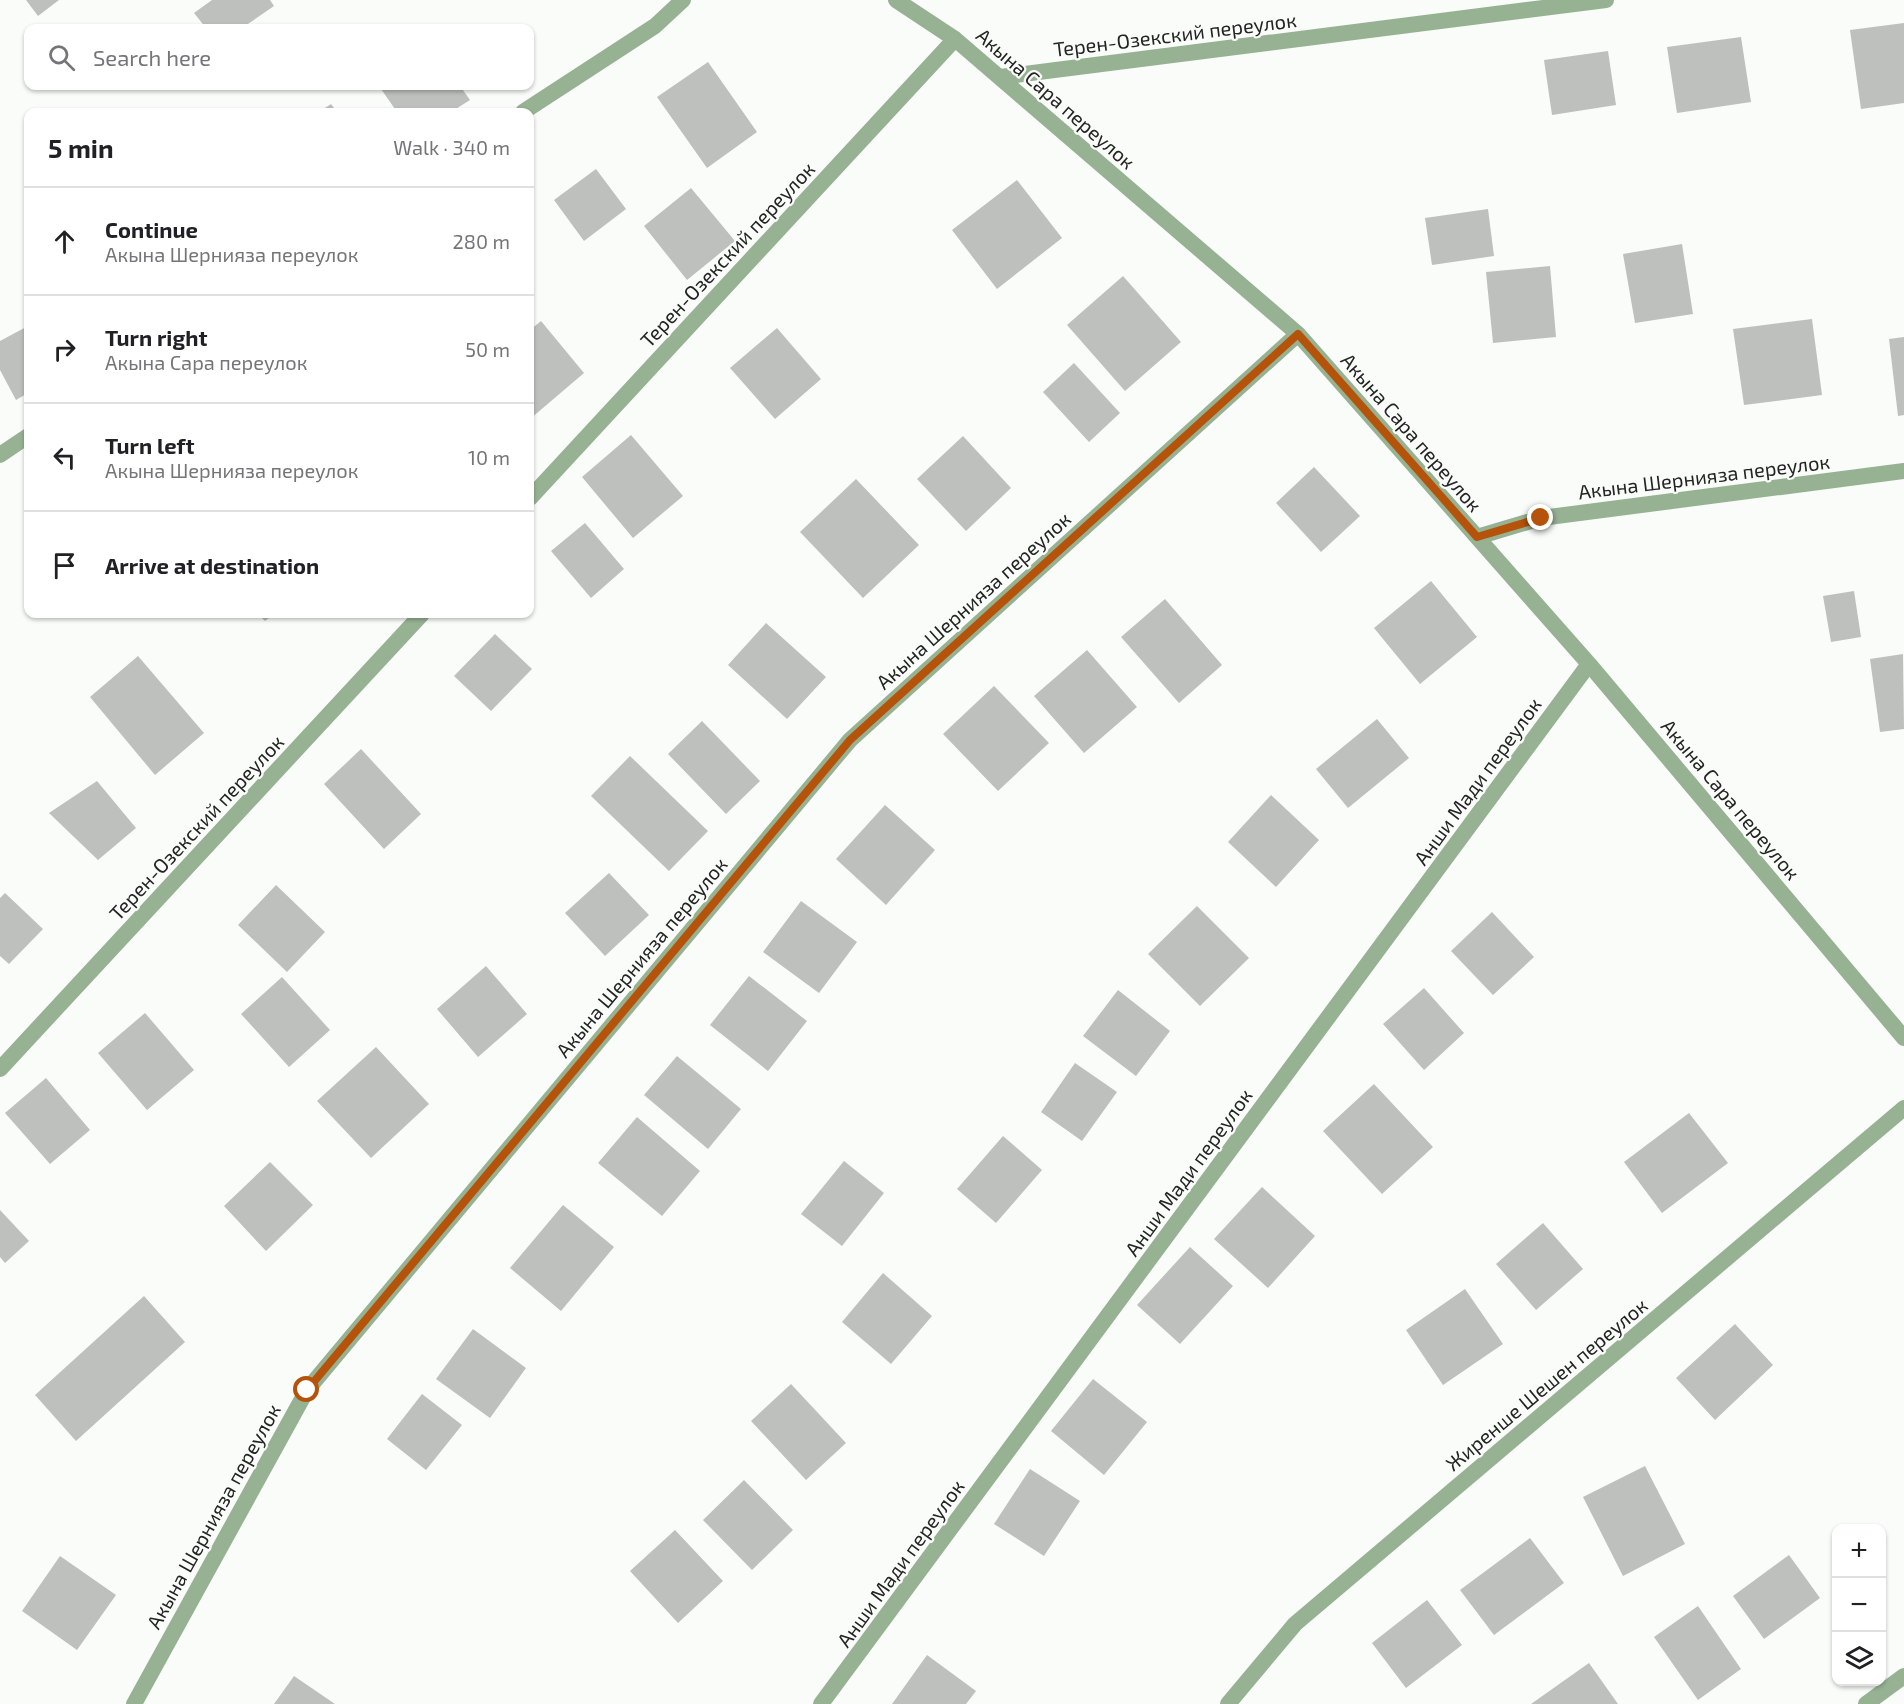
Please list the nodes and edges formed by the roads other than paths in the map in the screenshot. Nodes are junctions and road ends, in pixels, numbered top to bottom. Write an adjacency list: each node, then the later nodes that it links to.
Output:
1 (683, 0): 6 (street)
2 (896, 0): 4 (street, Акына Сара переулок)
3 (1606, 0): 5 (street, Терен-Озекский переулок)
4 (955, 39): 5 (street, Акына Сара переулок); 11 (street, Терен-Озекский переулок)
5 (1000, 77): 7 (street, Акына Сара переулок)
6 (529, 108)
7 (1298, 334): 12 (street, Акына Сара переулок); 19 (street, Акына Шернияза переулок)
8 (24, 439): 9 (street)
9 (0, 455)
10 (1904, 471): 12 (street, Акына Шернияза переулок)
11 (534, 494)
12 (1477, 537): 14 (street, Акына Сара переулок)
13 (418, 618): 16 (street, Терен-Озекский переулок)
14 (1589, 664): 15 (street, Акына Сара переулок); 20 (street, Анши Мади переулок)
15 (1903, 1036)
16 (0, 1069)
17 (1904, 1108): 21 (street, Жиренше Шешен переулок)
18 (1904, 1676): 22 (street)
19 (134, 1704)
20 (821, 1704)
21 (1228, 1704)
22 (1866, 1704)

